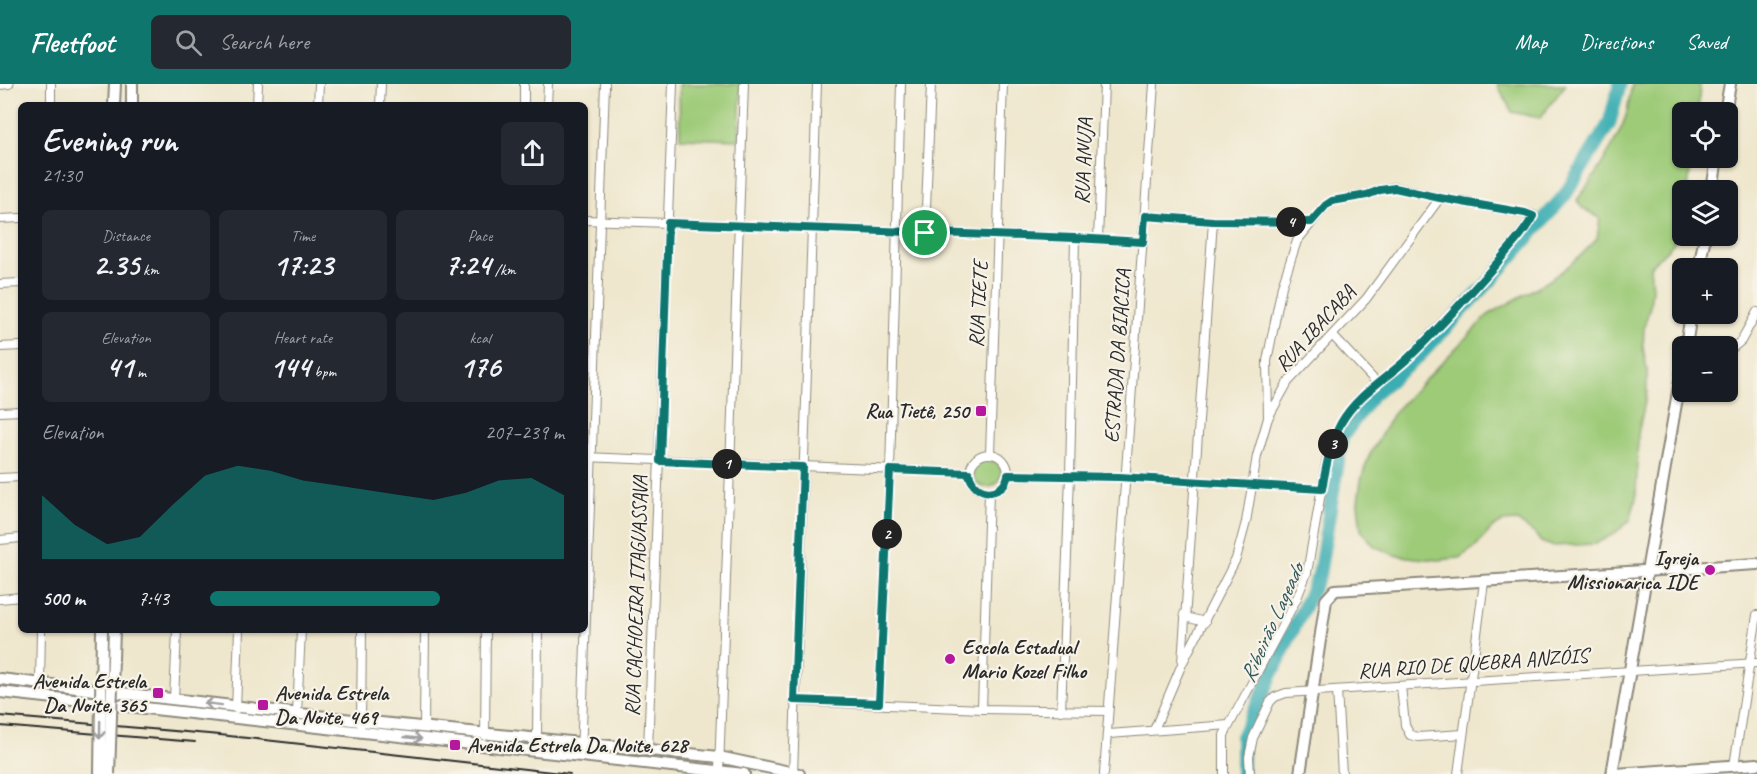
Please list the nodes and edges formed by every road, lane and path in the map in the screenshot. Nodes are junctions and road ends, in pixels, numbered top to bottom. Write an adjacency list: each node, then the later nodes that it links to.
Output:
1 (9, 84): 20 (street)
2 (51, 84): 21 (street)
3 (115, 84): 22 (street)
4 (132, 84): 23 (street)
5 (258, 84): 24 (street)
6 (319, 84): 25 (street)
7 (381, 84): 26 (street)
8 (524, 84): 27 (street)
9 (548, 84): 28 (street)
10 (605, 84): 35 (street)
11 (673, 84): 38 (street, RUA CACHOEIRA ITAGUASSAVA)
12 (744, 84): 39 (street)
13 (817, 84): 40 (street)
14 (901, 84): 41 (street)
15 (931, 84): 42 (street)
16 (1003, 84): 43 (street, RUA TIETE)
17 (1104, 84): 45 (street, RUA ANUJA)
18 (1154, 84): 31 (street, ESTRADA DA BIACICA)
19 (1730, 84): 29 (street)
20 (0, 85)
21 (51, 102)
22 (114, 102)
23 (132, 102)
24 (258, 102)
25 (318, 102)
26 (380, 102)
27 (524, 102)
28 (547, 102)
29 (1727, 102)
30 (1440, 198): 37 (street); 50 (street, RUA IBACABA); 54 (street)
31 (1145, 216): 36 (street); 46 (street, ESTRADA DA BIACICA)
32 (18, 218): 33 (street)
33 (0, 219)
34 (588, 220): 35 (street)
35 (601, 221): 38 (street); 62 (street)
36 (1213, 221): 37 (street); 73 (street)
37 (1311, 222): 55 (street)
38 (668, 223): 39 (street); 63 (street, RUA CACHOEIRA ITAGUASSAVA)
39 (740, 225): 40 (street); 64 (street)
40 (812, 228): 41 (street); 65 (street)
41 (896, 232): 42 (street); 66 (street)
42 (925, 233): 43 (street)
43 (999, 235): 44 (street); 61 (street, RUA TIETE)
44 (1075, 238): 45 (street); 69 (street)
45 (1098, 239): 46 (street)
46 (1143, 242): 71 (street, ESTRADA DA BIACICA)
47 (18, 283): 48 (street)
48 (0, 284)
49 (1757, 312): 51 (street)
50 (1333, 336): 54 (street); 56 (street, RUA IBACABA)
51 (1738, 343)
52 (18, 346): 53 (street)
53 (0, 347)
54 (1378, 384): 75 (street)
55 (1267, 392): 56 (street); 60 (street)
56 (1280, 397): 60 (street, RUA IBACABA)
57 (1676, 402): 81 (street)
58 (18, 411): 59 (street)
59 (0, 412)
60 (1268, 418): 74 (street, RUA IBACABA)
61 (990, 453): 67 (street); 68 (street)
62 (589, 457): 63 (street); 77 (street)
63 (660, 461): 64 (street); 126 (street, RUA CACHOEIRA ITAGUASSAVA)
64 (731, 464): 65 (street); 127 (street)
65 (803, 467): 66 (street); 110 (street)
66 (890, 470): 67 (street); 111 (street)
67 (969, 473): 76 (street)
68 (1008, 475): 69 (street); 76 (street)
69 (1070, 476): 71 (street); 113 (street)
70 (18, 477): 72 (street)
71 (1127, 477): 73 (street); 114 (street, ESTRADA DA BIACICA)
72 (0, 478)
73 (1195, 482): 74 (street); 85 (street)
74 (1253, 483): 75 (street); 87 (street, RUA IBACABA)
75 (1322, 489): 117 (street)
76 (989, 492): 112 (street)
77 (588, 499)
78 (18, 538): 79 (street)
79 (0, 540)
80 (1757, 564): 81 (street)
81 (1647, 572): 82 (street); 101 (street)
82 (1484, 582): 103 (street); 108 (street)
83 (18, 597): 84 (street)
84 (0, 599)
85 (1184, 614): 87 (street); 99 (street)
86 (1757, 615): 100 (street)
87 (1204, 622): 99 (street, RUA IBACABA)
88 (41, 633): 104 (street)
89 (102, 633): 132 (street, one-way to 132, bridge)
90 (114, 633): 133 (street, bridge)
91 (177, 633): 109 (street)
92 (239, 633): 115 (street)
93 (301, 633): 116 (street)
94 (362, 633): 118 (street)
95 (425, 633): 119 (street)
96 (486, 633): 123 (street)
97 (538, 633): 124 (street)
98 (585, 633): 125 (street)
99 (1182, 663): 120 (street, RUA IBACABA)
100 (1753, 663): 101 (street, RUA RIO DE QUEBRA ANZÓIS); 129 (street)
101 (1629, 671): 103 (street, RUA RIO DE QUEBRA ANZÓIS); 141 (street)
102 (0, 679): 104 (street)
103 (1472, 682): 105 (street, RUA RIO DE QUEBRA ANZÓIS); 122 (street)
104 (40, 683): 109 (street)
105 (1401, 686): 106 (street, RUA RIO DE QUEBRA ANZÓIS); 122 (street)
106 (1337, 690): 108 (street, RUA RIO DE QUEBRA ANZÓIS); 139 (street)
107 (0, 692): 115 (street)
108 (1312, 692): 137 (street, RUA RIO DE QUEBRA ANZÓIS); 138 (street)
109 (174, 700): 115 (street, one-way to 109)
110 (794, 700): 111 (street); 131 (street)
111 (879, 703): 112 (street)
112 (982, 709): 113 (street)
113 (1061, 711): 114 (street)
114 (1108, 711): 121 (street, ESTRADA DA BIACICA)
115 (236, 713): 116 (street); 118 (street)
116 (297, 714): 118 (street)
117 (1229, 725): 120 (street); 136 (street)
118 (361, 726): 119 (street); 123 (street, one-way to 123)
119 (424, 727): 123 (street)
120 (1154, 730): 121 (street)
121 (1108, 734): 135 (street, ESTRADA DA BIACICA)
122 (1463, 734): 140 (street)
123 (485, 739): 124 (street); 125 (street)
124 (537, 739): 125 (street)
125 (582, 750): 126 (street); 130 (street)
126 (648, 750): 127 (street)
127 (719, 757): 130 (street); 131 (street)
128 (1757, 764): 129 (street)
129 (1734, 766): 141 (street)
130 (718, 770): 134 (street)
131 (795, 773)
132 (100, 774)
133 (109, 774)
134 (744, 774)
135 (1104, 774)
136 (1224, 774)
137 (1250, 774)
138 (1300, 774)
139 (1342, 774)
140 (1458, 774)
141 (1614, 774)

